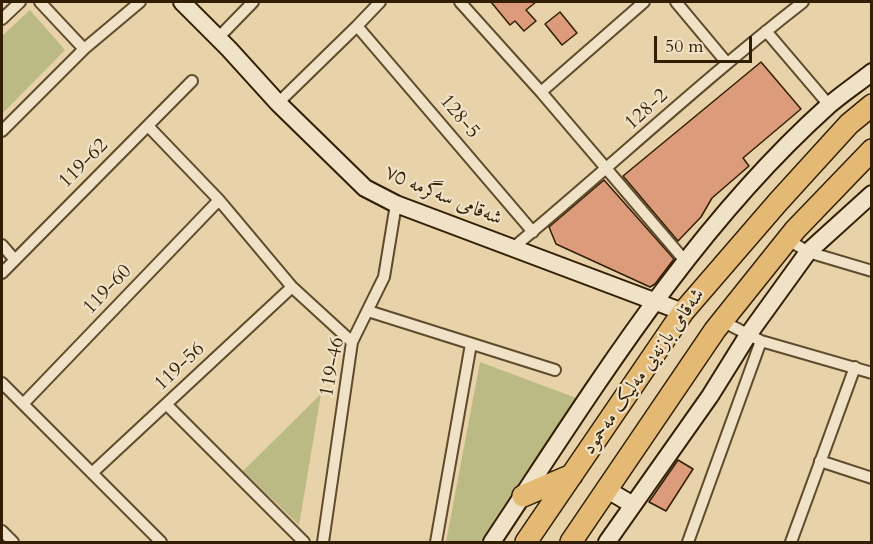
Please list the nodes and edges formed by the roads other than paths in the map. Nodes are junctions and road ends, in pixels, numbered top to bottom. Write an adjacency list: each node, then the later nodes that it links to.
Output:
1 (20, 2): 11 (street)
2 (40, 2): 15 (street)
3 (140, 2): 15 (street)
4 (182, 2): 14 (main road, شەقامی سەگرمە ٧٥)
5 (253, 2): 14 (street)
6 (380, 2): 12 (street)
7 (460, 2): 19 (street)
8 (644, 2): 19 (street)
9 (676, 2): 16 (street)
10 (804, 2): 13 (street, 128-2)
11 (2, 19)
12 (357, 26): 20 (street); 30 (street, 128-5)
13 (766, 31): 16 (street, 128-2); 21 (street)
14 (218, 38): 20 (main road, شەقامی سەگرمە ٧٥)
15 (84, 49): 24 (street)
16 (727, 63): 26 (street, 128-2)
17 (872, 72): 21 (main road)
18 (192, 81): 23 (street, 119-62)
19 (541, 92): 26 (street)
20 (278, 103): 29 (main road, شەقامی سەگرمە ٧٥)
21 (830, 105): 36 (main road)
22 (872, 105): 42 (highway, شەقامی بازنەیی مەلیک مەحمود)
23 (148, 126): 28 (street); 35 (street, 119-62)
24 (2, 131)
25 (872, 150): 31 (highway, شەقامی بازنەیی مەلیک مەحمود)
26 (607, 170): 30 (street, 128-2); 36 (street)
27 (872, 194): 34 (main road)
28 (219, 200): 39 (street); 51 (street, 119-60)
29 (396, 204): 33 (main road, شەقامی سەگرمە ٧٥); 41 (street, 119-46)
30 (533, 232): 33 (street, 128-2)
31 (787, 239): 34 (street); 43 (highway, شەقامی بازنەیی مەلیک مەحمود)
32 (2, 245): 35 (street)
33 (514, 247): 40 (main road, شەقامی سەگرمە ٧٥)
34 (808, 252): 37 (street); 44 (main road)
35 (15, 260): 38 (street, 119-62)
36 (686, 261): 40 (main road)
37 (872, 271)
38 (2, 273)
39 (292, 286): 45 (street); 52 (street, 119-56)
40 (657, 301): 42 (main road, شەقامی سەگرمە ٧٥); 58 (main road)
41 (368, 311): 45 (street, 119-46); 46 (street)
42 (683, 312): 55 (highway, شەقامی بازنەیی مەلیک مەحمود)
43 (722, 321): 44 (street); 57 (highway, شەقامی بازنەیی مەلیک مەحمود)
44 (755, 338): 47 (street); 59 (main road); 70 (street)
45 (352, 342): 64 (street, 119-46)
46 (471, 344): 48 (street); 65 (street)
47 (855, 367): 49 (street); 53 (street)
48 (555, 370)
49 (872, 373)
50 (2, 383): 51 (street)
51 (23, 404): 54 (street)
52 (166, 404): 54 (street, 119-56); 63 (street)
53 (820, 461): 56 (street); 71 (street)
54 (92, 473): 62 (street)
55 (572, 475): 58 (highway); 67 (highway, شەقامی بازنەیی مەلیک مەحمود)
56 (872, 478)
57 (606, 489): 59 (main road); 68 (highway, شەقامی بازنەیی مەلیک مەحمود)
58 (523, 496): 66 (main road)
59 (633, 505): 69 (main road)
60 (2, 531): 61 (street)
61 (13, 543)
62 (161, 543)
63 (304, 543)
64 (323, 543)
65 (436, 543)
66 (492, 543)
67 (526, 543)
68 (571, 543)
69 (607, 543)
70 (688, 543)
71 (791, 543)

